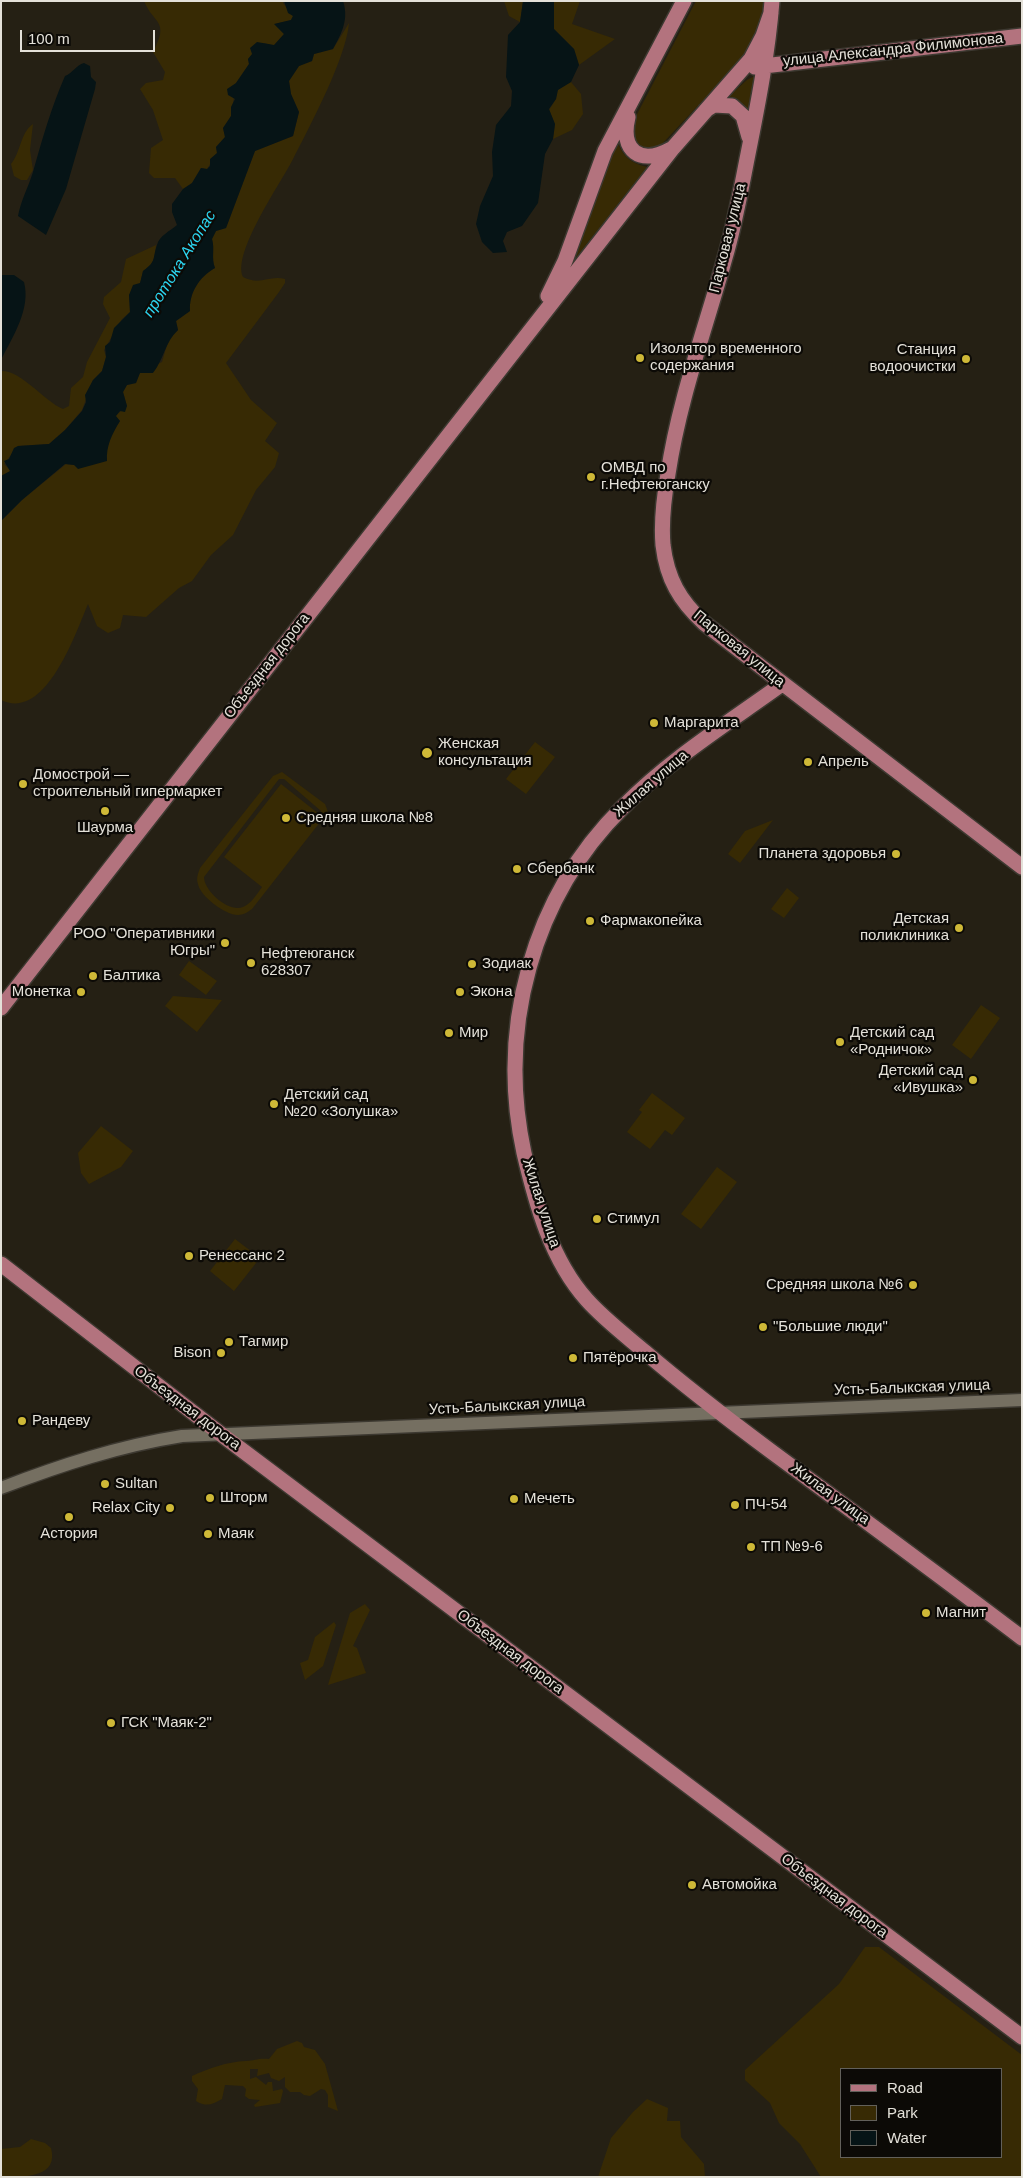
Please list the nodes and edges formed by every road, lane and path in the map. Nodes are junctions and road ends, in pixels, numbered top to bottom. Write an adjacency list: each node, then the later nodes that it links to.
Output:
1 (684, 1): 6 (main road)
2 (772, 7): 4 (main road, Парковая улица); 5 (main road)
3 (1022, 36): 4 (main road, улица Александра Филимонова)
4 (765, 64): 5 (main road, улица Александра Филимонова); 8 (main road, Парковая улица)
5 (736, 77): 7 (main road)
6 (630, 103): 9 (main road); 10 (main road)
7 (706, 110): 8 (main road); 9 (main road)
8 (750, 141): 11 (main road, Парковая улица)
9 (673, 148): 10 (main road)
10 (534, 324): 13 (main road, Объездная дорога)
11 (782, 684): 12 (main road, Парковая улица); 16 (main road, Жилая улица)
12 (1022, 867)
13 (2, 1005)
14 (1, 1264): 17 (main road, Объездная дорога)
15 (1022, 1400): 16 (street, Усть-Балыкская улица)
16 (718, 1412): 17 (street, Усть-Балыкская улица); 19 (main road, Жилая улица)
17 (222, 1435): 18 (street, Усть-Балыкская улица); 20 (main road, Объездная дорога)
18 (1, 1488)
19 (1022, 1638)
20 (1022, 2037)

